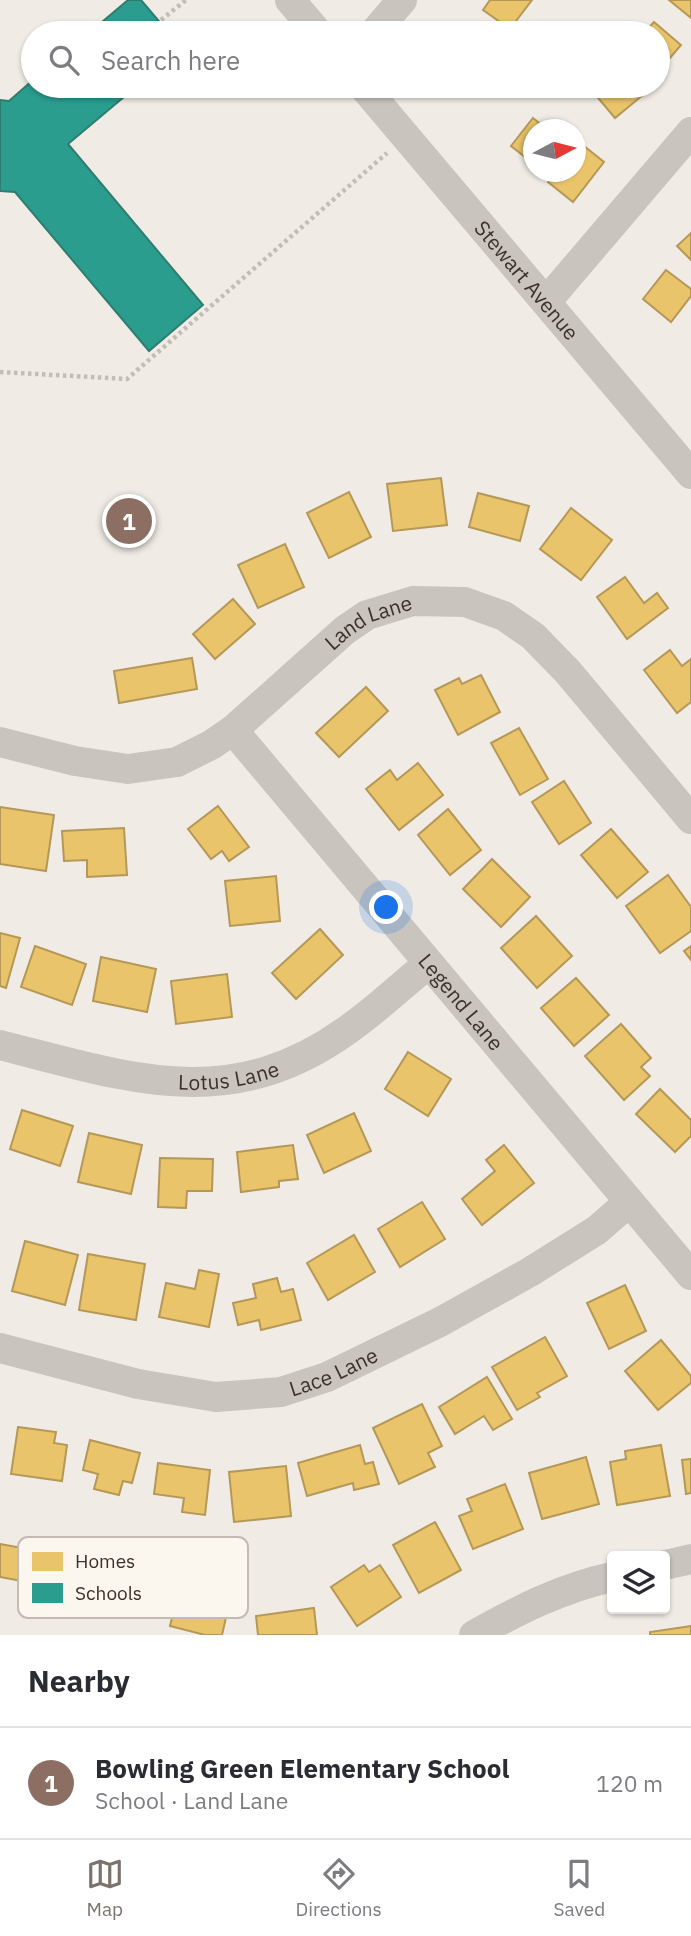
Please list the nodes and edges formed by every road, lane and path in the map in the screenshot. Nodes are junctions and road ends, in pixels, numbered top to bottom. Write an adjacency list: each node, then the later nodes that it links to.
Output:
1 (186, 0): 4 (path)
2 (290, 0): 5 (street)
3 (402, 0): 6 (street)
4 (161, 20)
5 (308, 21)
6 (384, 21)
7 (373, 98): 9 (street, Stewart Avenue)
8 (691, 132): 10 (street)
9 (406, 137): 10 (street, Stewart Avenue); 11 (path)
10 (546, 302): 12 (street, Stewart Avenue)
11 (0, 372)
12 (691, 474)
13 (233, 730): 14 (street, Land Lane); 15 (street, Land Lane); 16 (street, Legend Lane)
14 (0, 743)
15 (685, 800)
16 (428, 964): 17 (street, Lotus Lane); 18 (street, Legend Lane)
17 (0, 1045)
18 (629, 1202): 19 (street, Legend Lane); 20 (street, Lace Lane)
19 (691, 1275)
20 (0, 1348)
21 (691, 1559): 22 (street)
22 (670, 1564)
23 (607, 1578): 24 (street)
24 (474, 1635)

